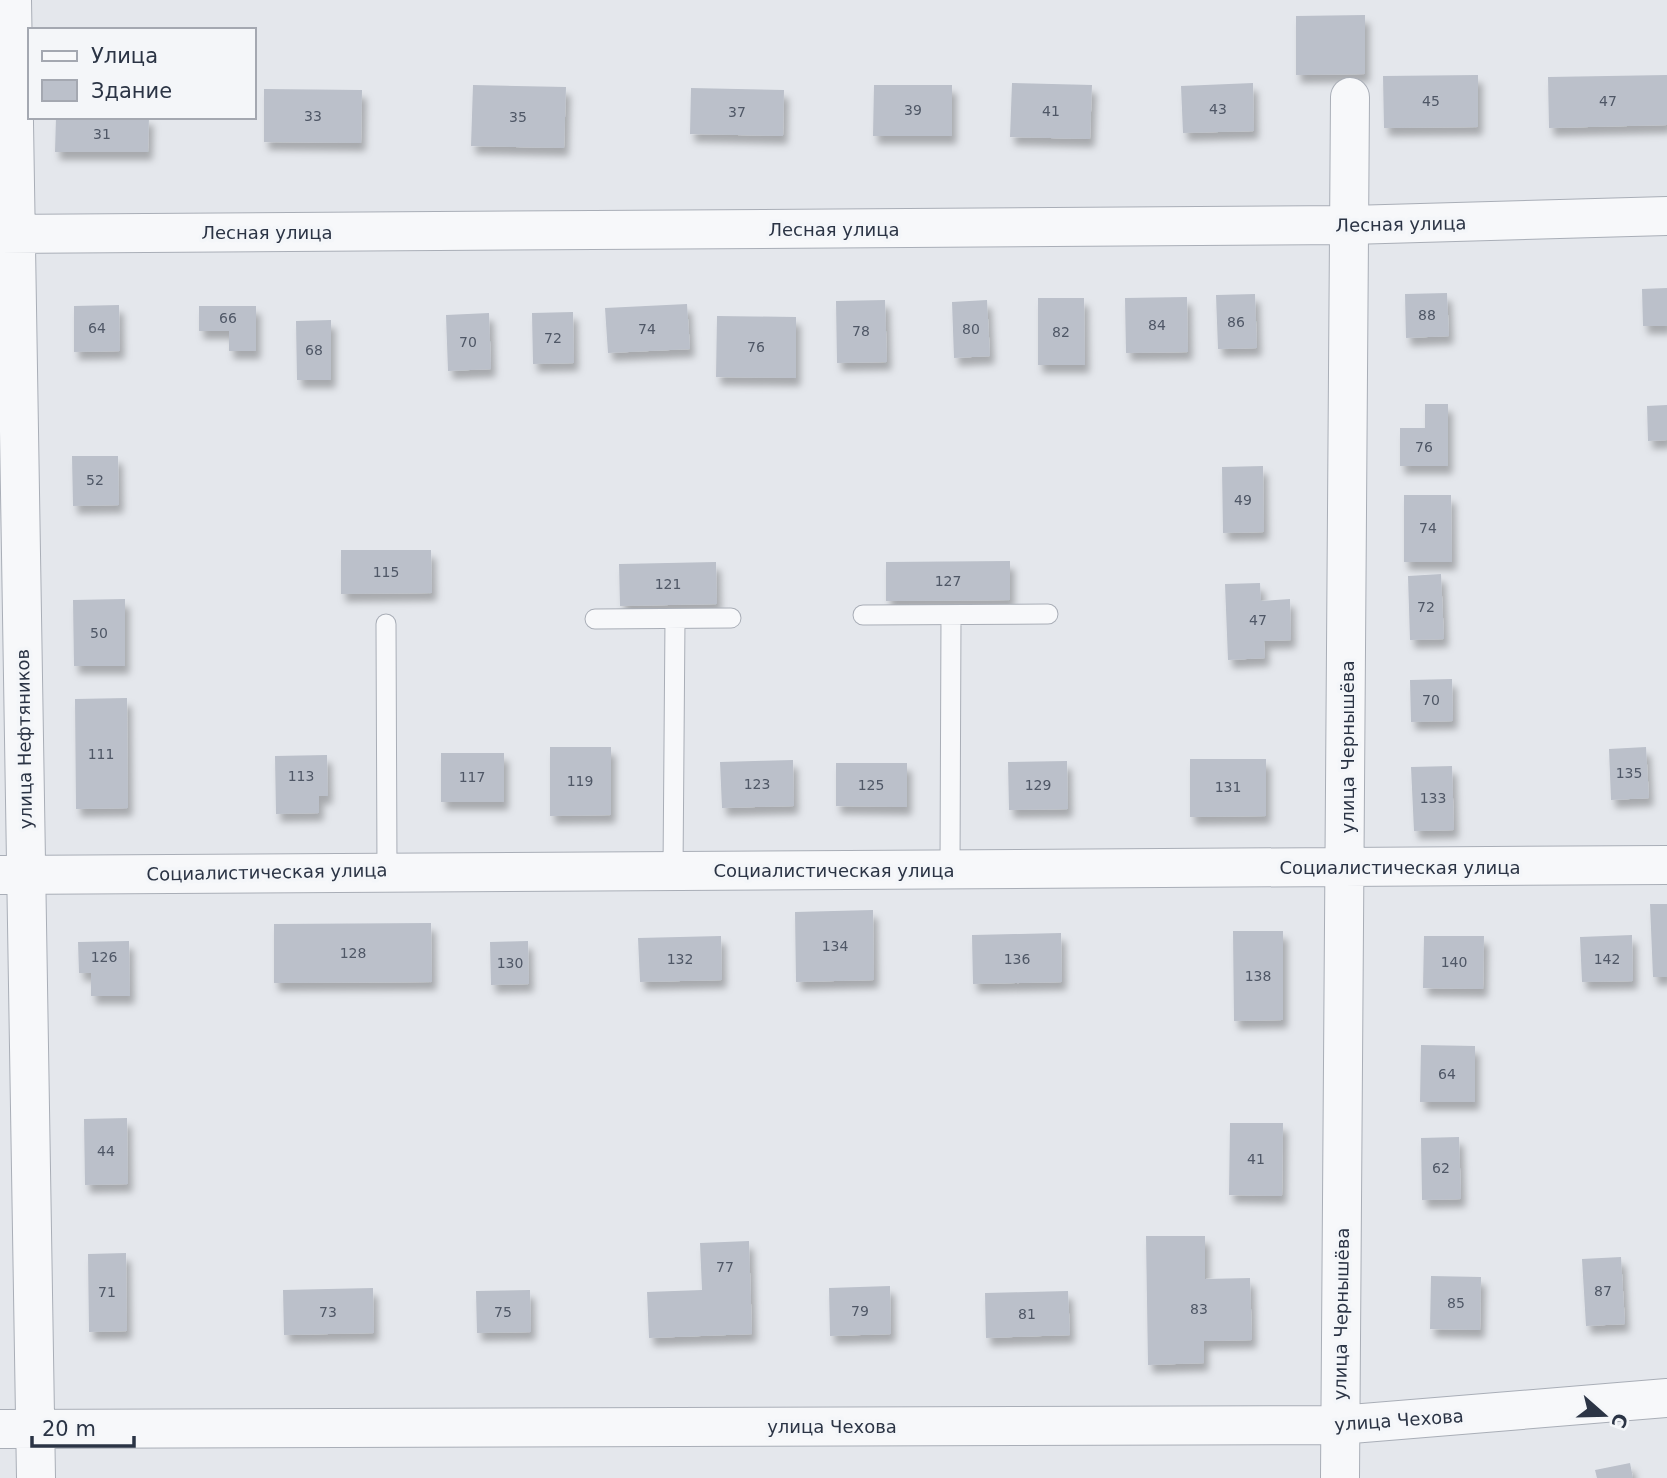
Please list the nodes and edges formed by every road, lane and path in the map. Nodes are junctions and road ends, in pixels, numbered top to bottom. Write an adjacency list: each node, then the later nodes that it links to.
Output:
1 (12, 0): 5 (street, улица Нефтяников)
2 (1350, 97): 4 (street, улица Чернышёва)
3 (1667, 216): 4 (street, Лесная улица)
4 (1350, 225): 5 (street, Лесная улица); 14 (street, улица Чернышёва)
5 (8, 234): 18 (street, улица Нефтяников)
6 (1048, 614): 8 (lane)
7 (863, 615): 8 (lane)
8 (951, 615): 15 (lane)
9 (731, 618): 11 (lane)
10 (595, 619): 11 (lane)
11 (675, 619): 17 (lane)
12 (386, 624): 16 (lane)
13 (1667, 865): 14 (street, Социалистическая улица)
14 (1346, 868): 15 (street, Социалистическая улица); 20 (street, улица Чернышёва)
15 (950, 870): 17 (street, Социалистическая улица)
16 (387, 871): 17 (street, Социалистическая улица); 18 (street, Социалистическая улица)
17 (673, 871)
18 (13, 875): 21 (street, улица Нефтяников)
19 (1666, 1406): 20 (street, улица Чехова)
20 (1339, 1425): 21 (street, улица Чехова); 23 (street, улица Чернышёва)
21 (18, 1429): 22 (street, улица Нефтяников)
22 (36, 1478)
23 (1340, 1478)

